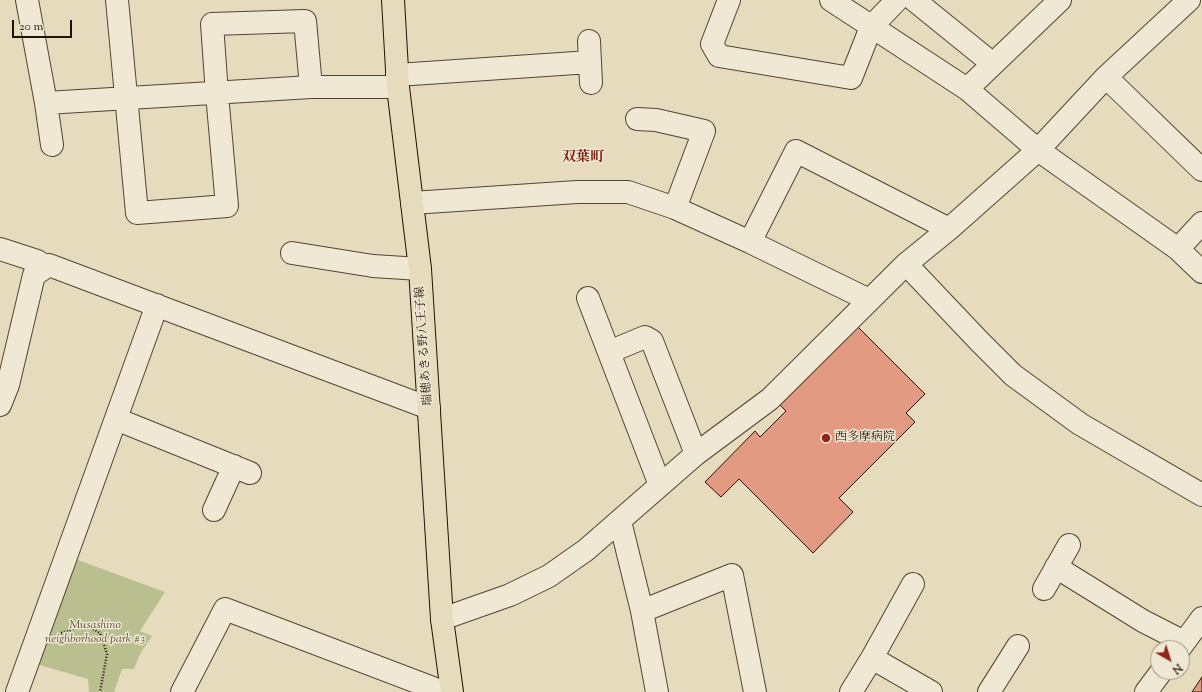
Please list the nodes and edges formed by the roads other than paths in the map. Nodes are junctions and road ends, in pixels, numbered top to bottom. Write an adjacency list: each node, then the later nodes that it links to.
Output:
1 (27, 0): 19 (street)
2 (117, 0): 18 (street)
3 (393, 0): 14 (main road, 瑞穂あきる野八王子線)
4 (729, 0): 10 (street)
5 (831, 0): 10 (street)
6 (897, 0): 10 (street)
7 (914, 0): 12 (street)
8 (1060, 0): 12 (street)
9 (1189, 0): 13 (street)
10 (872, 27): 16 (street)
11 (590, 62): 14 (street)
12 (993, 64): 16 (street)
13 (1106, 77): 22 (street); 23 (street)
14 (398, 81): 15 (street); 24 (main road, 瑞穂あきる野八王子線)
15 (311, 87): 17 (street); 17 (street)
16 (967, 89): 22 (street)
17 (217, 94): 18 (street); 18 (street)
18 (126, 99): 19 (street)
19 (46, 103): 21 (street)
20 (637, 119): 25 (street)
21 (52, 145)
22 (1038, 150): 27 (street); 30 (street)
23 (1202, 170)
24 (412, 203): 25 (street); 34 (main road, 瑞穂あきる野八王子線)
25 (675, 208): 28 (street)
26 (1202, 223): 30 (street)
27 (949, 229): 28 (street); 32 (street)
28 (750, 242): 37 (street)
29 (0, 249): 33 (street)
30 (1178, 249): 35 (street)
31 (292, 253): 34 (street)
32 (906, 264): 37 (street); 46 (street)
33 (46, 267): 38 (street); 40 (street)
34 (420, 269): 42 (main road, 瑞穂あきる野八王子線)
35 (1202, 272)
36 (588, 298): 39 (street)
37 (869, 300): 44 (street)
38 (158, 305): 42 (street); 43 (street)
39 (610, 352): 44 (street); 45 (street)
40 (4, 384): 41 (street)
41 (0, 405)
42 (430, 408): 55 (main road, 瑞穂あきる野八王子線)
43 (116, 419): 47 (street); 62 (street)
44 (696, 454): 45 (street)
45 (660, 485): 48 (street)
46 (1202, 495)
47 (214, 510)
48 (620, 521): 53 (street); 55 (street)
49 (1069, 546): 50 (street)
50 (1056, 567): 52 (street); 56 (street)
51 (913, 584): 59 (street)
52 (1044, 589)
53 (642, 611): 64 (street); 65 (street)
54 (1202, 618): 57 (street)
55 (442, 619): 61 (main road, 瑞穂あきる野八王子線)
56 (1174, 640)
57 (1186, 640)
58 (1018, 646): 68 (street)
59 (872, 658): 66 (street); 67 (street)
60 (1155, 680): 69 (street)
61 (444, 688): 63 (street)
62 (17, 692)
63 (182, 692)
64 (657, 692)
65 (754, 692)
66 (851, 692)
67 (931, 692)
68 (989, 692)
69 (1146, 692)

